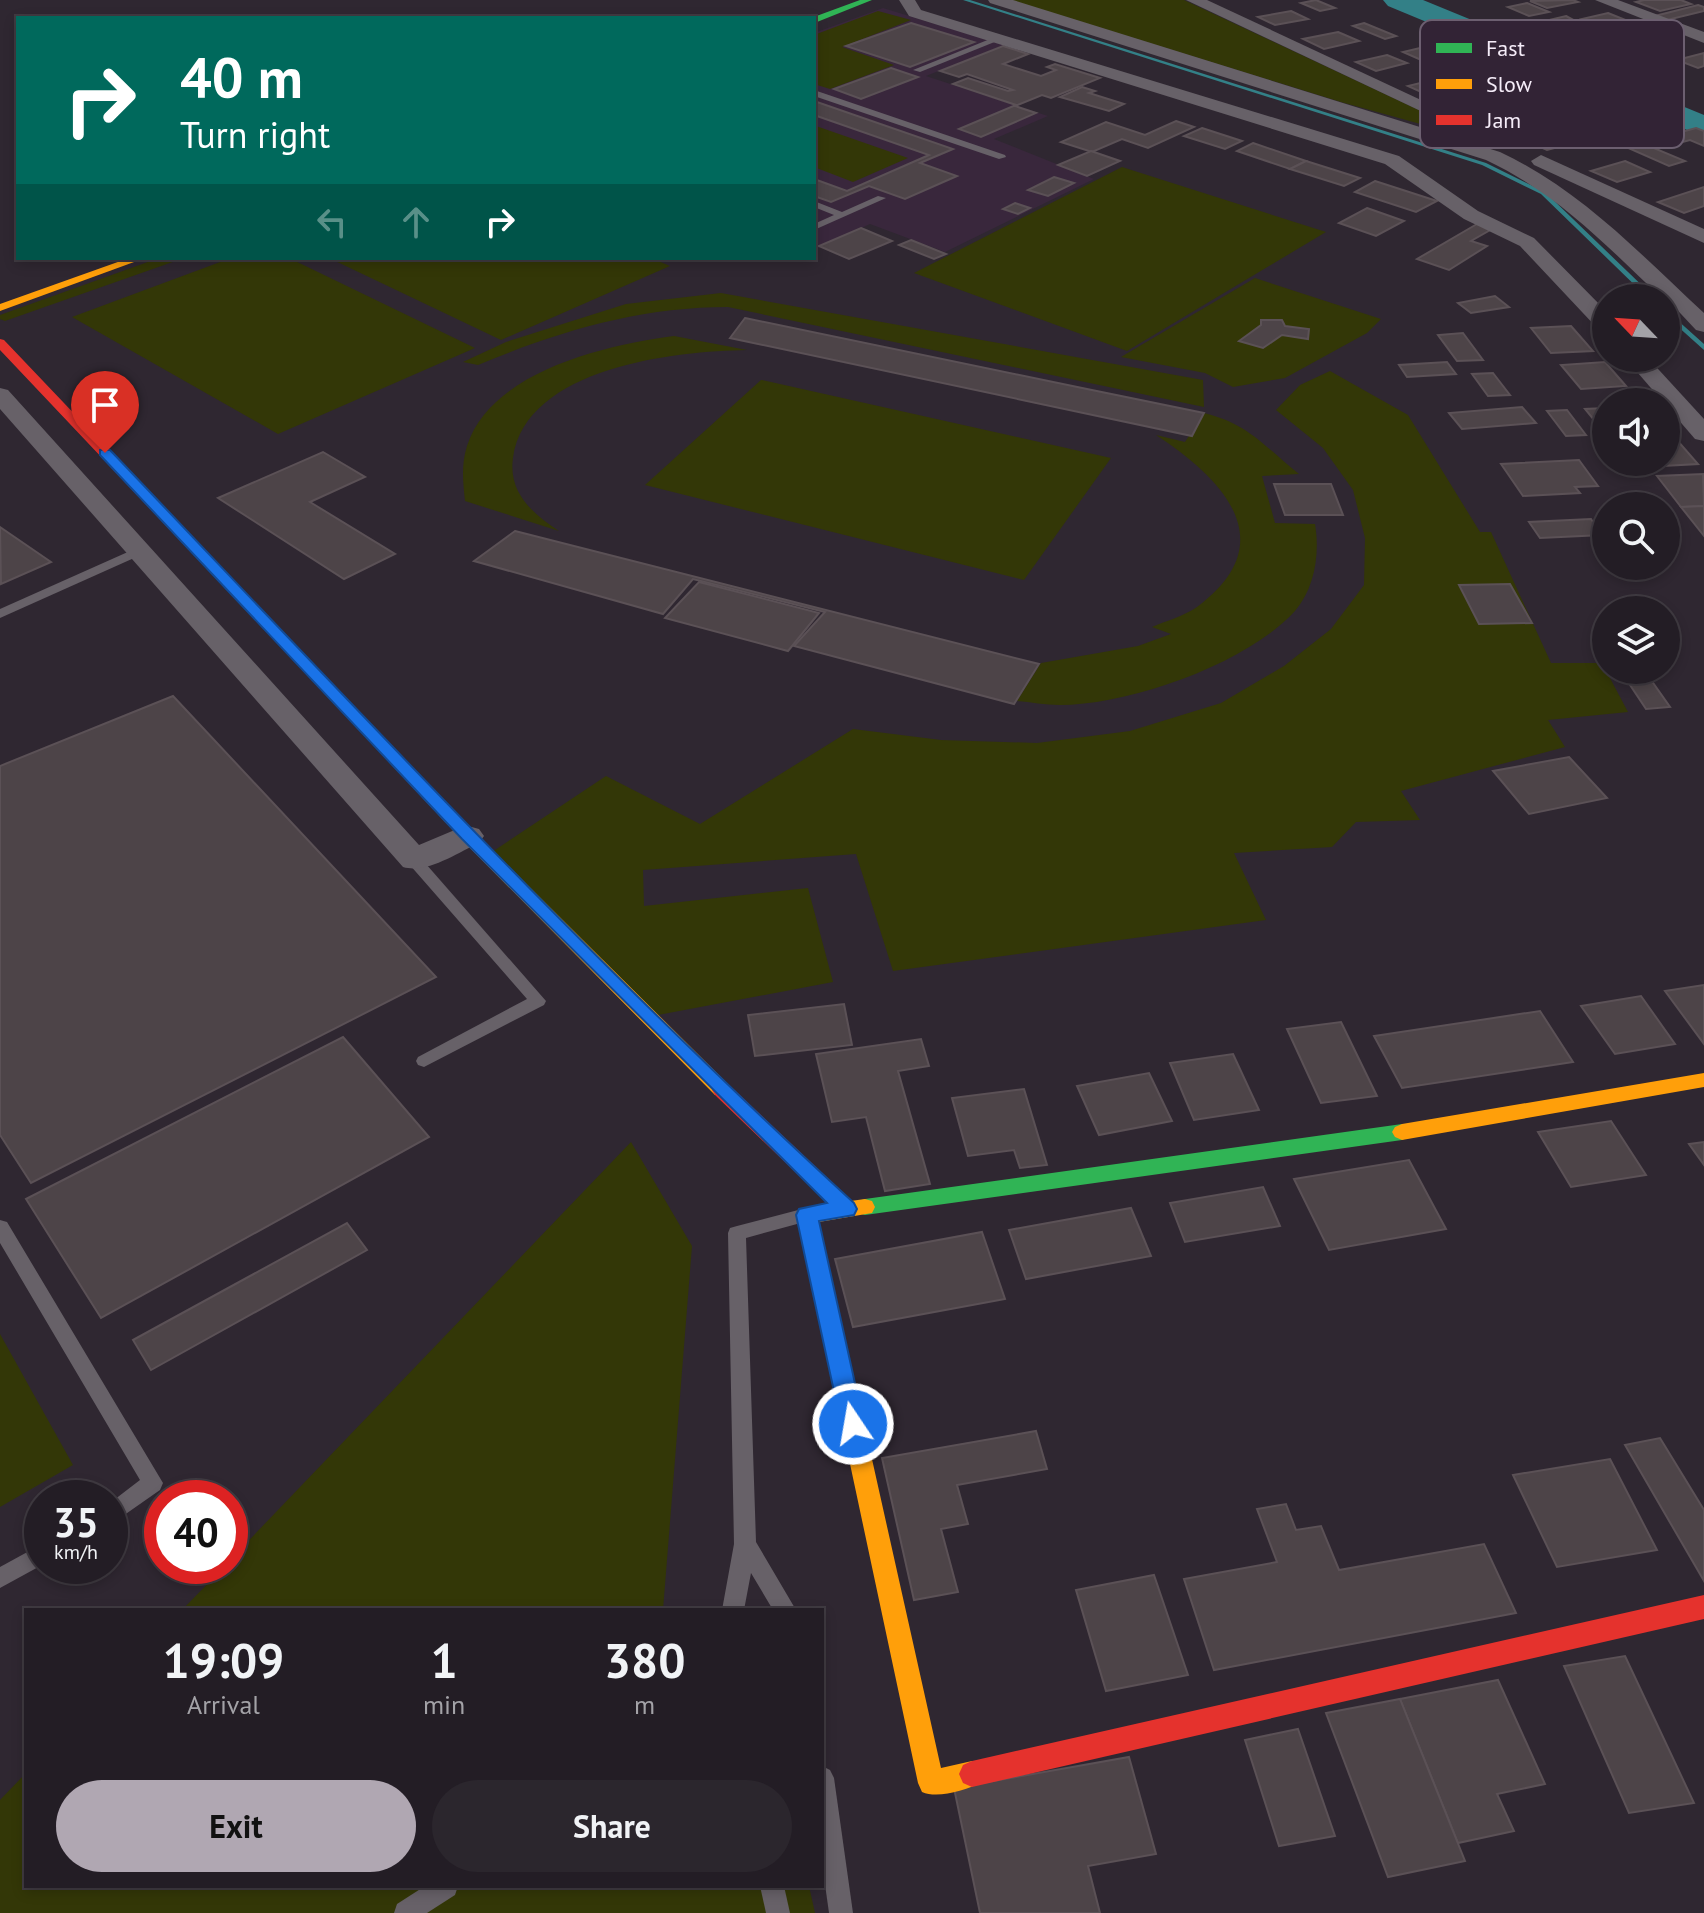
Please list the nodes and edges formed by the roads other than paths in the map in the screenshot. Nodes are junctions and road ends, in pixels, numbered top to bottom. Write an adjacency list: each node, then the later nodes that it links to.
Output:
1 (854, 0): 7 (street)
2 (868, 0): 8 (street)
3 (907, 0): 12 (street)
4 (996, 0): 16 (street)
5 (1194, 0): 15 (street)
6 (1603, 0): 9 (street)
7 (809, 16)
8 (816, 19)
9 (1656, 20)
10 (1684, 30): 11 (street)
11 (1704, 38)
12 (998, 39): 13 (lane); 29 (street)
13 (917, 70)
14 (816, 94): 19 (lane)
15 (1420, 105)
16 (1420, 133)
17 (1468, 148): 30 (street)
18 (1512, 148): 24 (street)
19 (1002, 157)
20 (881, 198): 22 (lane)
21 (816, 205): 22 (lane)
22 (842, 215): 23 (lane)
23 (816, 226)
24 (1704, 237)
25 (112, 260): 27 (street)
26 (133, 260): 28 (street)
27 (0, 300)
28 (0, 308)
29 (1592, 309)
30 (1704, 325)
31 (2, 346): 34 (street)
32 (1649, 372): 36 (street)
33 (0, 395): 35 (street)
34 (66, 411): 35 (street); 37 (street)
35 (26, 424): 38 (street)
36 (1704, 434)
37 (183, 535): 38 (street); 40 (street)
38 (139, 551): 39 (lane); 41 (street)
39 (0, 614)
40 (468, 836): 41 (street); 44 (street)
41 (414, 860): 42 (lane)
42 (424, 1061)
43 (1704, 1080): 44 (street)
44 (847, 1209): 45 (street)
45 (807, 1215): 48 (lane); 51 (street)
46 (0, 1227): 47 (lane)
47 (128, 1502)
48 (745, 1544): 52 (lane); 53 (lane)
49 (24, 1564): 50 (lane)
50 (0, 1578)
51 (1704, 1607)
52 (733, 1608)
53 (784, 1608)
54 (824, 1792): 59 (lane)
55 (443, 1888): 57 (lane)
56 (772, 1888): 58 (lane)
57 (406, 1913)
58 (778, 1913)
59 (841, 1913)

